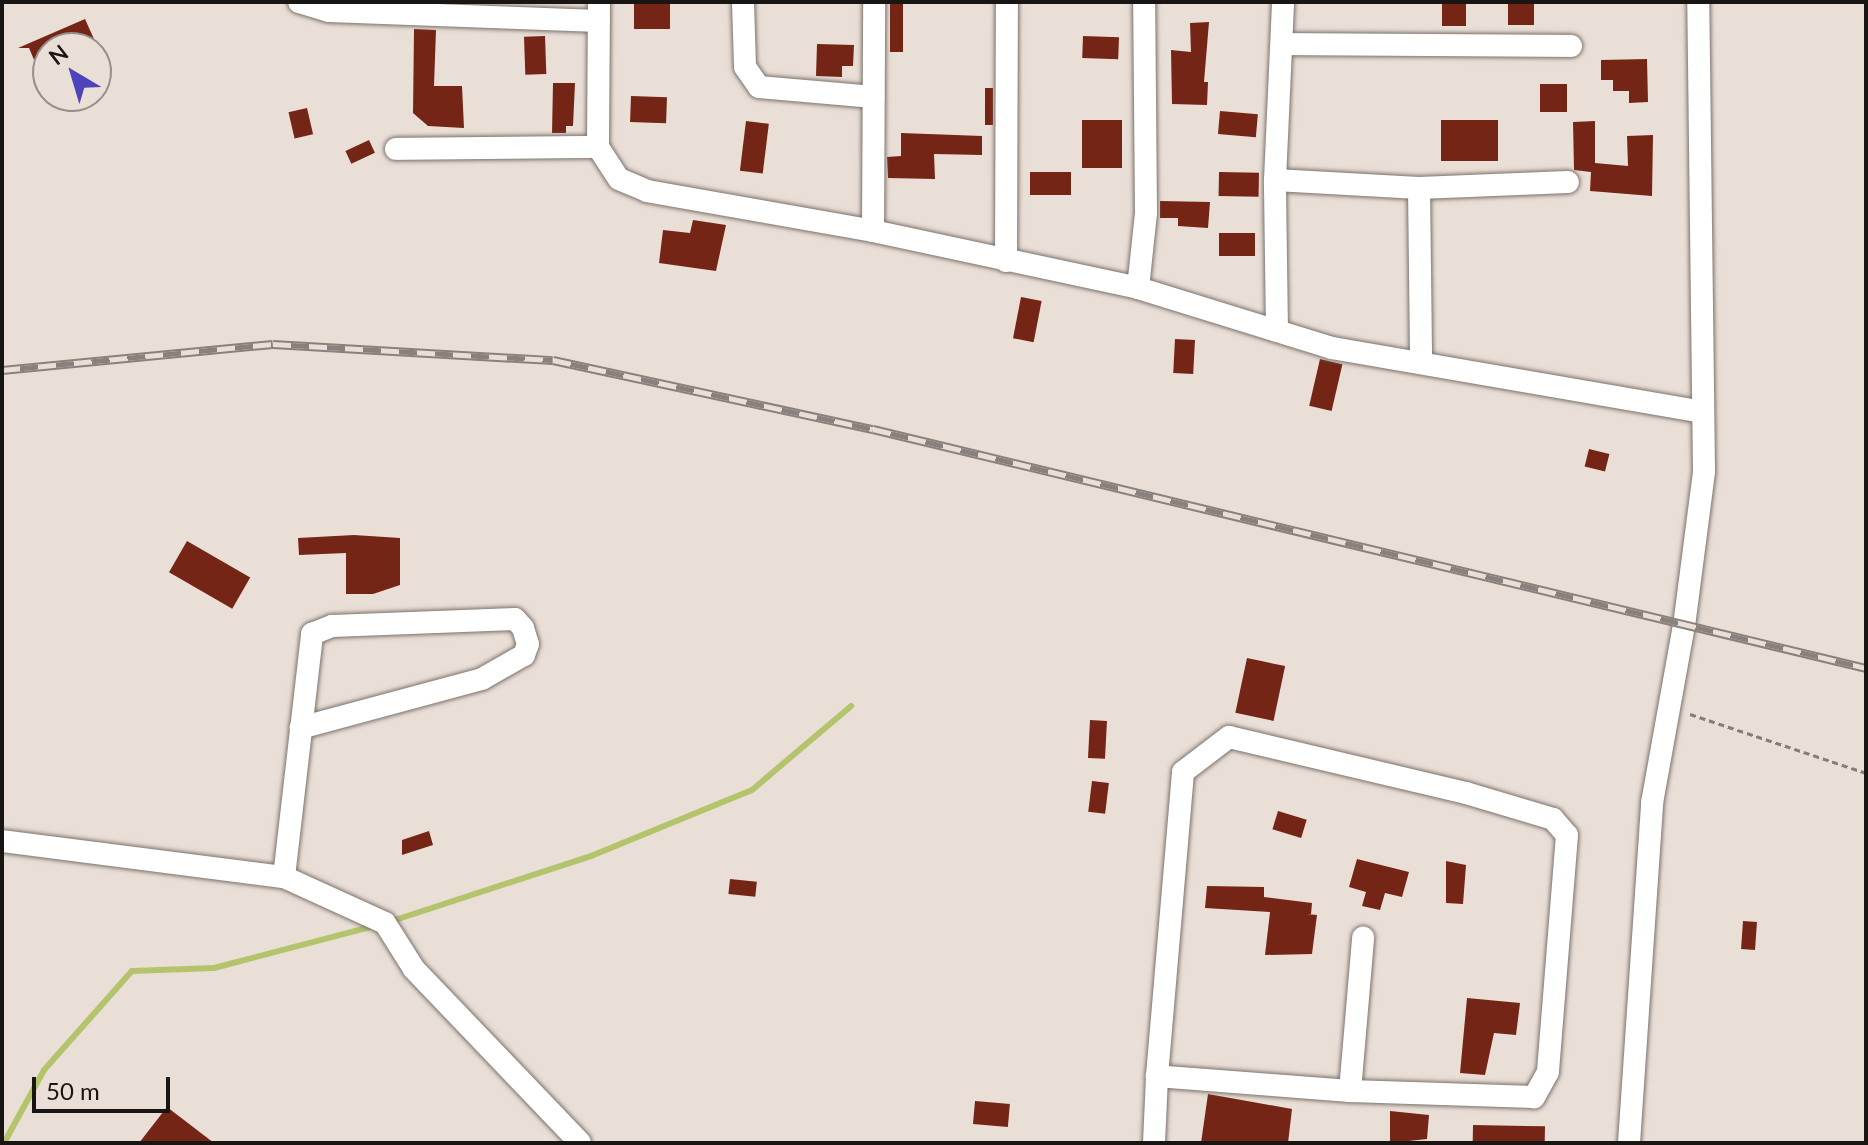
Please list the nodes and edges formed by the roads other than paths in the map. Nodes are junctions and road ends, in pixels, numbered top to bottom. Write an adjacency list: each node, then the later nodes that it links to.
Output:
1 (299, 2): 8 (street)
2 (743, 2): 12 (street)
3 (874, 2): 12 (street)
4 (1007, 2): 19 (street)
5 (1144, 2): 20 (street)
6 (1283, 2): 10 (street)
7 (1698, 2): 23 (street)
8 (436, 7): 9 (street)
9 (599, 11): 13 (street)
10 (1284, 44): 11 (street); 15 (street)
11 (1571, 46)
12 (874, 97): 18 (street)
13 (598, 147): 14 (street); 18 (street)
14 (396, 149)
15 (1275, 180): 17 (street); 21 (street)
16 (1568, 182): 17 (street)
17 (1419, 188): 22 (street)
18 (873, 231): 19 (street)
19 (1006, 261): 20 (street)
20 (1138, 288): 21 (street)
21 (1277, 331): 22 (street)
22 (1421, 362): 23 (street)
23 (1702, 412): 32 (street)
24 (301, 728): 24 (street); 26 (street)
25 (2, 841): 26 (street)
26 (284, 877): 30 (street)
27 (1363, 938): 29 (street)
28 (1157, 1076): 29 (street); 29 (street); 31 (street)
29 (1350, 1091)
30 (580, 1143)
31 (1154, 1143)
32 (1629, 1143)

